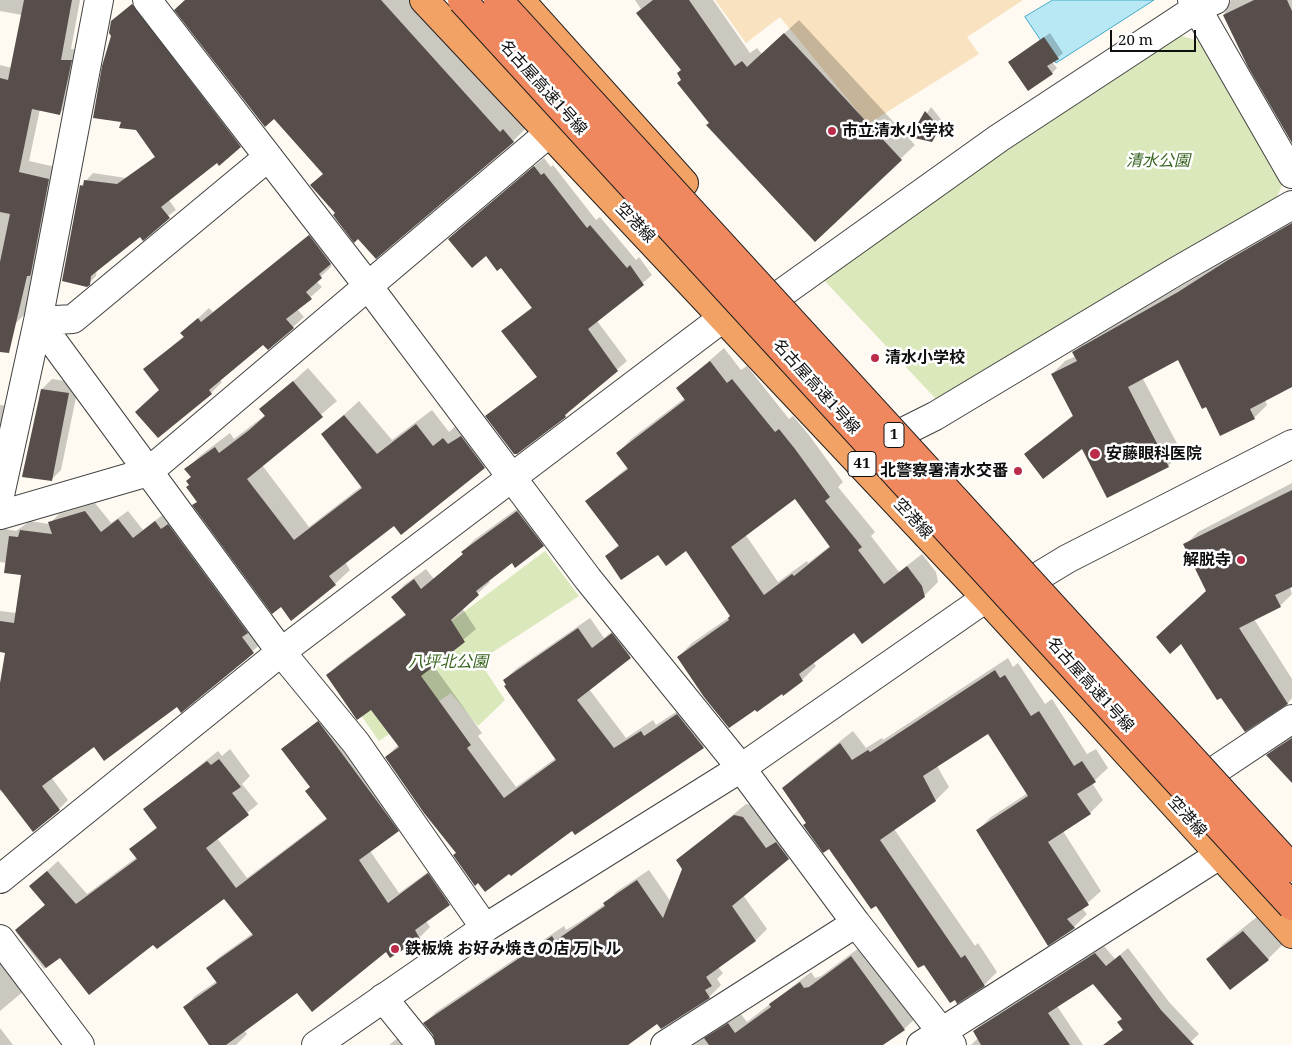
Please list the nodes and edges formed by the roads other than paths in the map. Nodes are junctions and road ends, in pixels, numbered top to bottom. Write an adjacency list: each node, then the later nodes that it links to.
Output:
1 (99, 0): 15 (street)
2 (147, 0): 9 (street)
3 (424, 0): 8 (highway, 空港線 / 41)
4 (462, 0): 32 (highway, 名古屋高速1号線 / 1, bridge)
5 (498, 0): 30 (highway, 名古屋高速1号線 / 1, bridge)
6 (520, 0): 13 (highway)
7 (1201, 2): 10 (street); 13 (street)
8 (549, 133): 12 (street); 14 (highway, 空港線 / 41)
9 (267, 158): 12 (street); 15 (street)
10 (1292, 174)
11 (1292, 205): 16 (street)
12 (368, 286): 18 (street); 19 (street)
13 (782, 293): 16 (highway)
14 (724, 317): 19 (street); 23 (highway, 空港線 / 41)
15 (38, 321): 18 (street); 20 (street)
16 (903, 432): 22 (highway)
17 (1292, 444): 22 (street)
18 (148, 472): 21 (street); 24 (street)
19 (513, 477): 24 (street); 26 (street)
20 (0, 495)
21 (0, 515)
22 (1039, 576): 23 (street); 27 (highway)
23 (986, 598): 26 (street); 29 (highway, 空港線 / 41)
24 (282, 652): 31 (street); 34 (street)
25 (1292, 719): 27 (street)
26 (741, 768): 33 (street); 34 (street)
27 (1217, 769): 28 (highway)
28 (1292, 850)
29 (1221, 854): 35 (highway, 空港線 / 41); 38 (street)
30 (1292, 868)
31 (0, 879)
32 (1292, 906)
33 (856, 923): 38 (street); 42 (street)
34 (485, 928): 37 (street)
35 (1292, 934)
36 (0, 939): 39 (street)
37 (383, 998): 40 (street); 41 (street)
38 (939, 1041)
39 (80, 1045)
40 (316, 1045)
41 (421, 1045)
42 (665, 1045)

